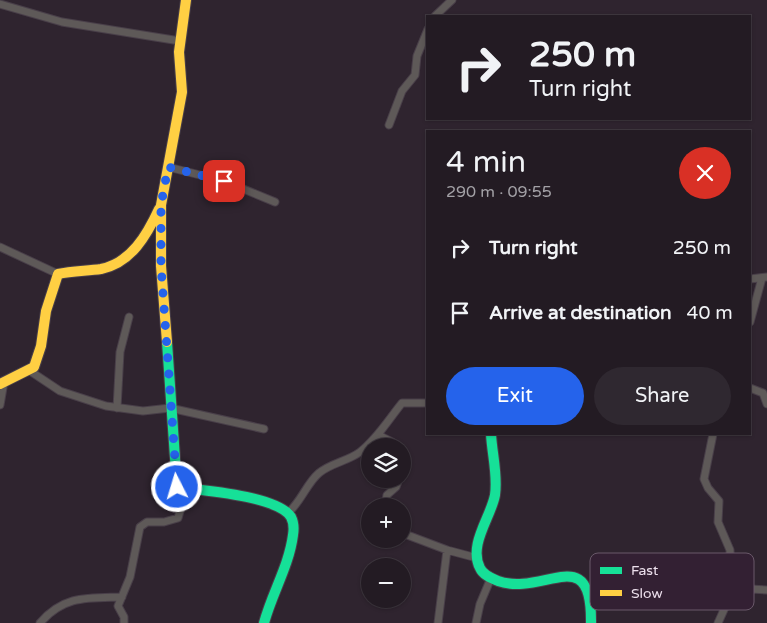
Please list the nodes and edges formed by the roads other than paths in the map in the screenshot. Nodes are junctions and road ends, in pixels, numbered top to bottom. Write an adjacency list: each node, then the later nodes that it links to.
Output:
1 (186, 0): 6 (street)
2 (452, 0): 4 (street)
3 (0, 4): 6 (street)
4 (436, 15)
5 (426, 34): 7 (street)
6 (180, 41): 8 (street)
7 (389, 125)
8 (168, 167): 9 (street); 10 (street)
9 (275, 202)
10 (161, 205): 12 (street); 24 (street)
11 (0, 247): 12 (street)
12 (58, 274): 17 (street)
13 (765, 277): 14 (street); 16 (street)
14 (751, 279)
15 (129, 317): 23 (street)
16 (751, 319)
17 (30, 370): 18 (street); 23 (street)
18 (2, 383): 21 (street)
19 (751, 388): 22 (street)
20 (426, 403): 26 (street)
21 (0, 404)
22 (767, 404)
23 (117, 408): 24 (street)
24 (170, 408): 25 (street); 30 (street)
25 (264, 429)
26 (378, 435): 29 (street); 33 (street)
27 (491, 435): 37 (street)
28 (713, 435): 36 (street)
29 (384, 438)
30 (177, 487): 33 (street); 42 (street)
31 (396, 488): 32 (street)
32 (386, 498)
33 (289, 512): 47 (street)
34 (411, 536): 35 (street)
35 (447, 550): 37 (street); 48 (street)
36 (730, 553)
37 (477, 558): 38 (street)
38 (491, 578): 41 (street); 49 (street)
39 (754, 589): 40 (street)
40 (767, 590)
41 (590, 596)
42 (122, 598): 45 (street); 46 (street)
43 (591, 610): 50 (street)
44 (724, 610): 51 (street)
45 (40, 623)
46 (124, 623)
47 (264, 623)
48 (438, 623)
49 (476, 623)
50 (591, 623)
51 (718, 623)

